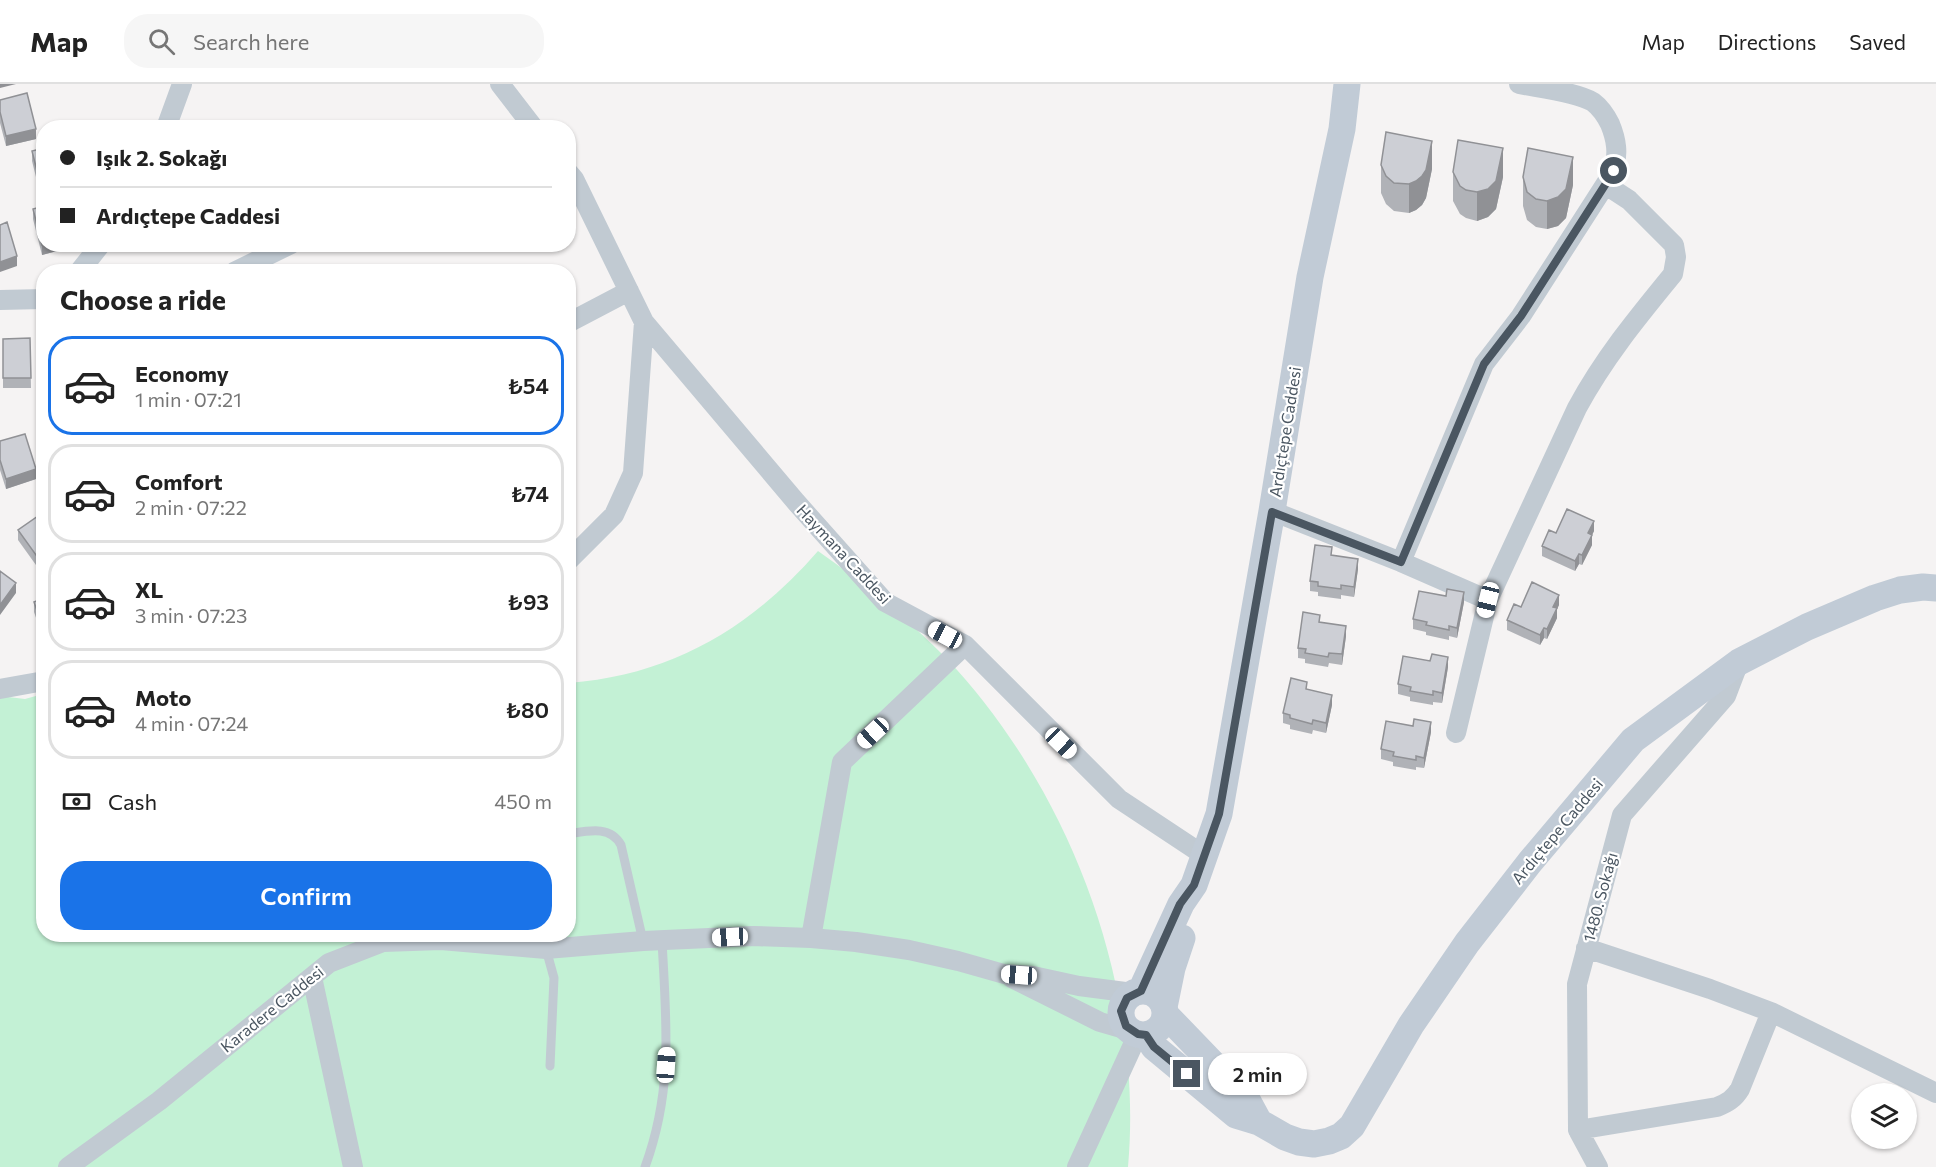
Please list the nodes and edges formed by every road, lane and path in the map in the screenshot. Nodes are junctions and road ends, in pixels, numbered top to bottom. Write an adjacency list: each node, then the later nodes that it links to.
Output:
1 (182, 84): 5 (street)
2 (501, 84): 6 (street)
3 (1347, 84): 18 (street, Ardıçtepe Caddesi)
4 (1519, 84): 8 (street)
5 (169, 120)
6 (527, 120)
7 (576, 183): 13 (street, Haymana Caddesi)
8 (1606, 185): 20 (street); 22 (street)
9 (95, 252): 11 (street)
10 (275, 252): 12 (street)
11 (85, 264)
12 (250, 264)
13 (629, 291): 16 (street); 17 (street, Haymana Caddesi)
14 (36, 299): 15 (street)
15 (0, 300)
16 (576, 319)
17 (644, 322): 19 (street); 23 (street, Haymana Caddesi)
18 (1272, 512): 20 (street); 29 (street, Ardıçtepe Caddesi)
19 (576, 553)
20 (1401, 562): 22 (street)
21 (1936, 588): 24 (street, Ardıçtepe Caddesi)
22 (1488, 600): 27 (street)
23 (965, 645): 29 (street, Haymana Caddesi); 31 (street)
24 (1739, 662): 36 (street, 1480. Sokağı); 45 (street, Ardıçtepe Caddesi)
25 (36, 682): 26 (street)
26 (0, 689)
27 (1456, 733)
28 (576, 833): 32 (lane)
29 (1205, 856): 30 (street, Ardıçtepe Caddesi)
30 (1194, 885): 39 (street, Ardıçtepe Caddesi); 40 (street, Ardıçtepe Caddesi)
31 (811, 938): 32 (street, Karadere Caddesi); 37 (street, Karadere Caddesi)
32 (652, 940): 33 (street, Karadere Caddesi); 49 (lane)
33 (576, 941)
34 (383, 942): 38 (street, Karadere Caddesi)
35 (545, 942): 43 (lane)
36 (1586, 948): 41 (street); 46 (street, 1480. Sokağı)
37 (1005, 974): 39 (street); 42 (street)
38 (312, 977): 47 (street, Karadere Caddesi); 48 (street)
39 (1137, 992): 40 (street); 42 (street)
40 (1165, 1010): 42 (street); 45 (street)
41 (1771, 1012): 44 (street); 46 (street)
42 (1138, 1033): 45 (street, Ardıçtepe Caddesi); 50 (street)
43 (550, 1066)
44 (1936, 1093)
45 (1259, 1122)
46 (1578, 1130): 51 (street, 1480. Sokağı)
47 (68, 1167)
48 (353, 1167)
49 (645, 1167)
50 (1077, 1167)
51 (1598, 1167)

